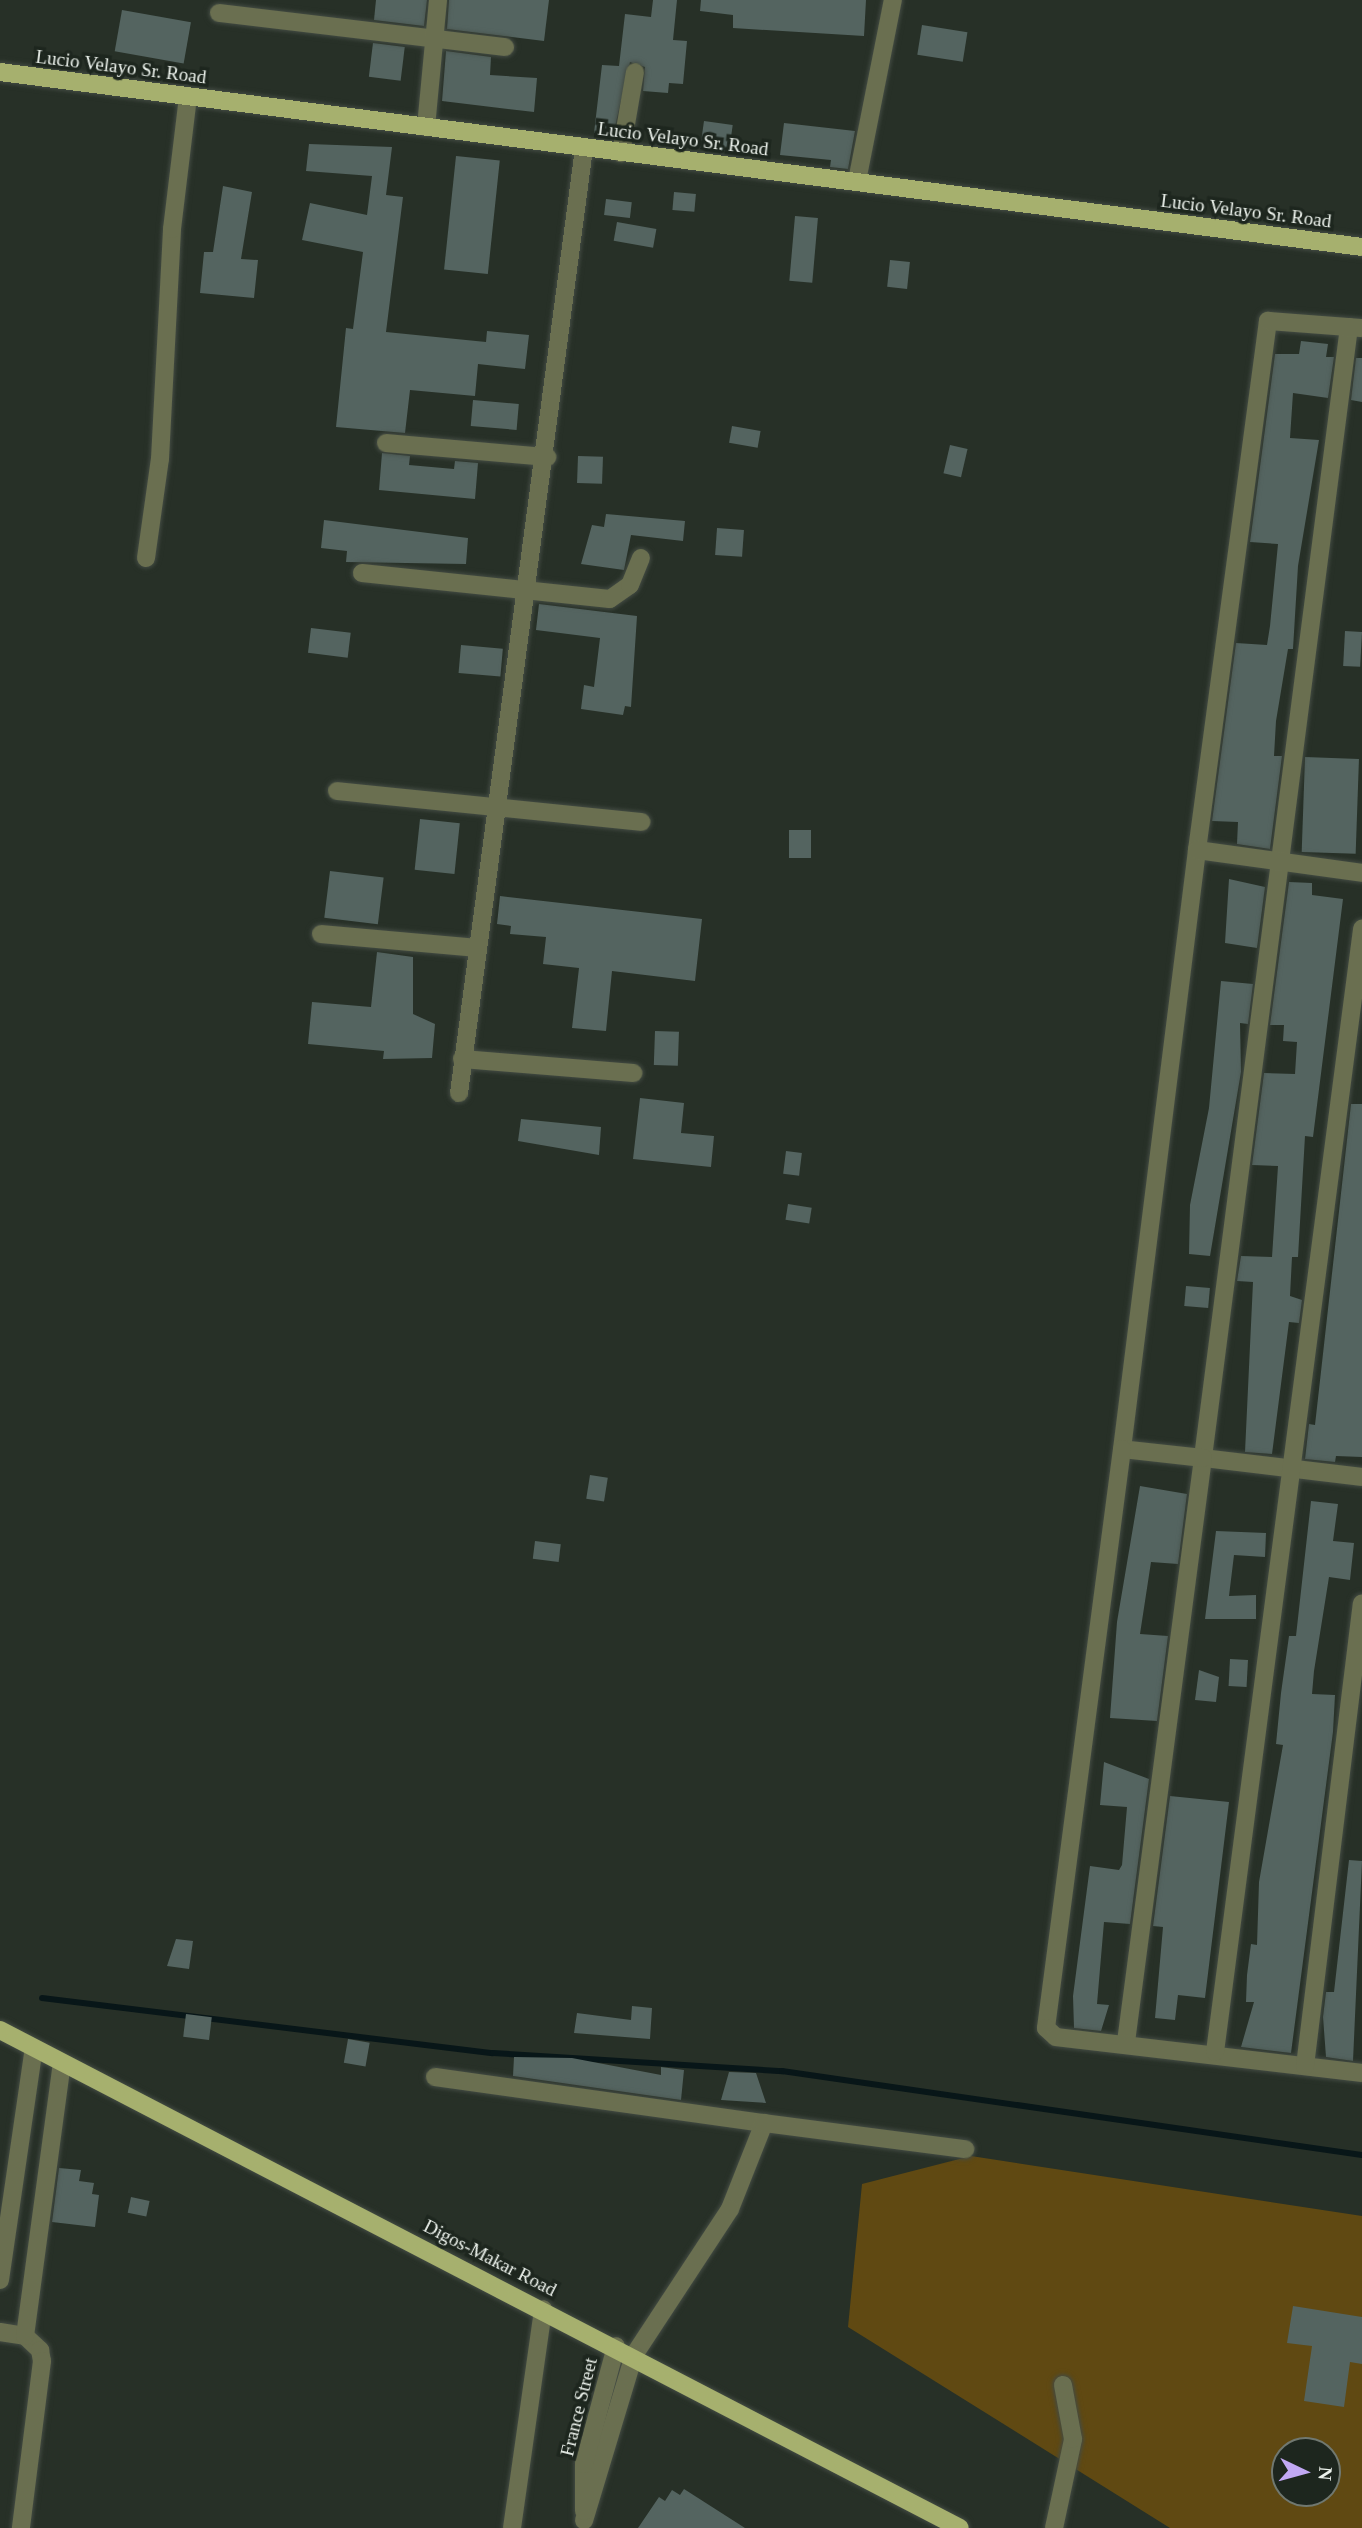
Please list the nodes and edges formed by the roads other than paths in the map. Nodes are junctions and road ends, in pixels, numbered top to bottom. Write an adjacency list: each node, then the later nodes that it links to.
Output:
1 (438, 0): 4 (street)
2 (893, 0): 12 (street)
3 (219, 13): 4 (street)
4 (433, 39): 5 (street); 9 (street)
5 (505, 47)
6 (0, 72): 8 (main road, Lucio Velayo Sr. Road)
7 (635, 72): 11 (street)
8 (188, 97): 9 (main road, Lucio Velayo Sr. Road); 17 (street)
9 (426, 127): 10 (main road, Lucio Velayo Sr. Road)
10 (584, 149): 11 (main road, Lucio Velayo Sr. Road); 16 (street)
11 (621, 153): 12 (main road, Lucio Velayo Sr. Road)
12 (857, 181): 13 (main road, Lucio Velayo Sr. Road)
13 (1362, 247)
14 (1356, 328): 24 (street); 25 (street)
15 (386, 443): 16 (street)
16 (547, 457): 20 (street)
17 (146, 558)
18 (641, 558): 20 (street)
19 (362, 573): 20 (street)
20 (530, 590): 22 (street)
21 (337, 791): 22 (street)
22 (496, 808): 23 (street); 29 (street)
23 (641, 822)
24 (1197, 850): 25 (street); 34 (street)
25 (1279, 862): 26 (street); 35 (street)
26 (1362, 873)
27 (1362, 929): 30 (street)
28 (321, 934): 29 (street)
29 (477, 948): 31 (street)
30 (1356, 1030): 36 (street)
31 (462, 1059): 32 (street); 33 (street)
32 (633, 1073)
33 (459, 1093)
34 (1122, 1449): 35 (street); 40 (street)
35 (1203, 1458): 36 (street); 40 (street)
36 (1291, 1469): 37 (street); 42 (street)
37 (1362, 1477)
38 (1362, 1604): 44 (street)
39 (0, 2030): 41 (main road, Digos-Makar Road)
40 (1126, 2042): 42 (street)
41 (34, 2048): 43 (main road, Digos-Makar Road); 49 (street)
42 (1215, 2052): 44 (street)
43 (62, 2063): 50 (main road, Digos-Makar Road); 52 (street)
44 (1305, 2066): 45 (street)
45 (1362, 2073)
46 (435, 2077): 47 (street)
47 (764, 2123): 48 (street); 54 (street, France Street)
48 (965, 2150)
49 (0, 2280)
50 (543, 2309): 53 (main road, Digos-Makar Road); 60 (street)
51 (0, 2332): 52 (street)
52 (25, 2336): 59 (street)
53 (616, 2346): 54 (main road, Digos-Makar Road); 56 (street, France Street)
54 (634, 2355): 57 (street, France Street); 61 (main road, Digos-Makar Road)
55 (1063, 2385): 62 (street)
56 (592, 2438): 57 (street); 58 (street, France Street)
57 (609, 2448): 58 (street, France Street)
58 (584, 2524)
59 (21, 2528)
60 (512, 2528)
61 (960, 2528)
62 (1054, 2528)

